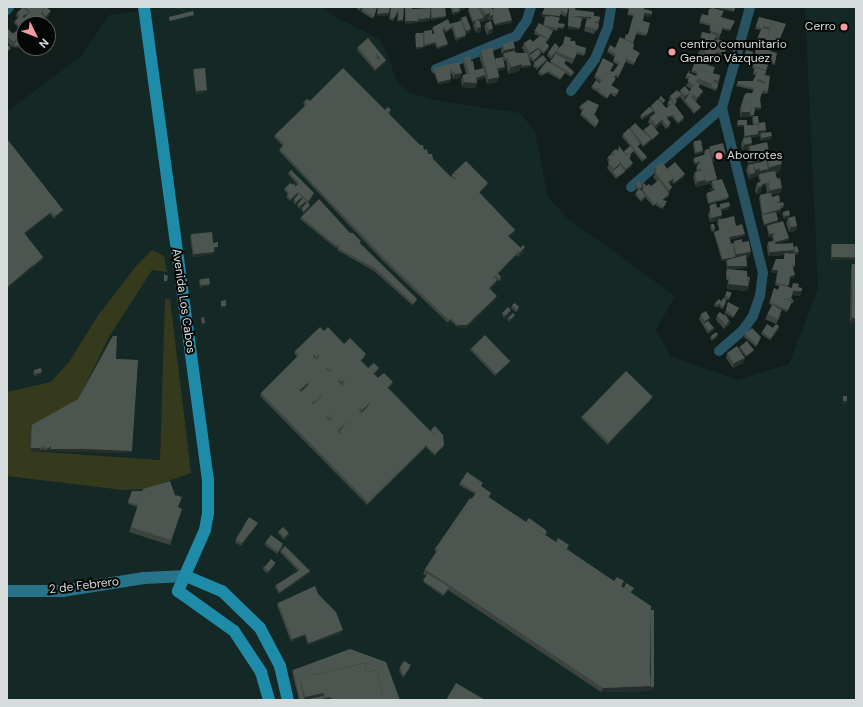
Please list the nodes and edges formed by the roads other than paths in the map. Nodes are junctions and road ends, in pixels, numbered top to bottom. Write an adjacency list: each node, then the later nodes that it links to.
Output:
1 (9, 7): 6 (street)
2 (144, 7): 12 (main road, Avenida Los Cabos)
3 (531, 7): 7 (street)
4 (611, 7): 8 (street)
5 (750, 7): 9 (street)
6 (7, 10)
7 (436, 69)
8 (571, 91)
9 (722, 108): 10 (street); 11 (street)
10 (631, 187)
11 (719, 351)
12 (186, 576): 13 (main road, 2 de Febrero); 15 (main road, Avenida Los Cabos); 17 (main road)
13 (160, 578): 14 (main road, 2 de Febrero); 15 (main road)
14 (7, 591)
15 (178, 591): 16 (main road)
16 (269, 700)
17 (288, 700)

